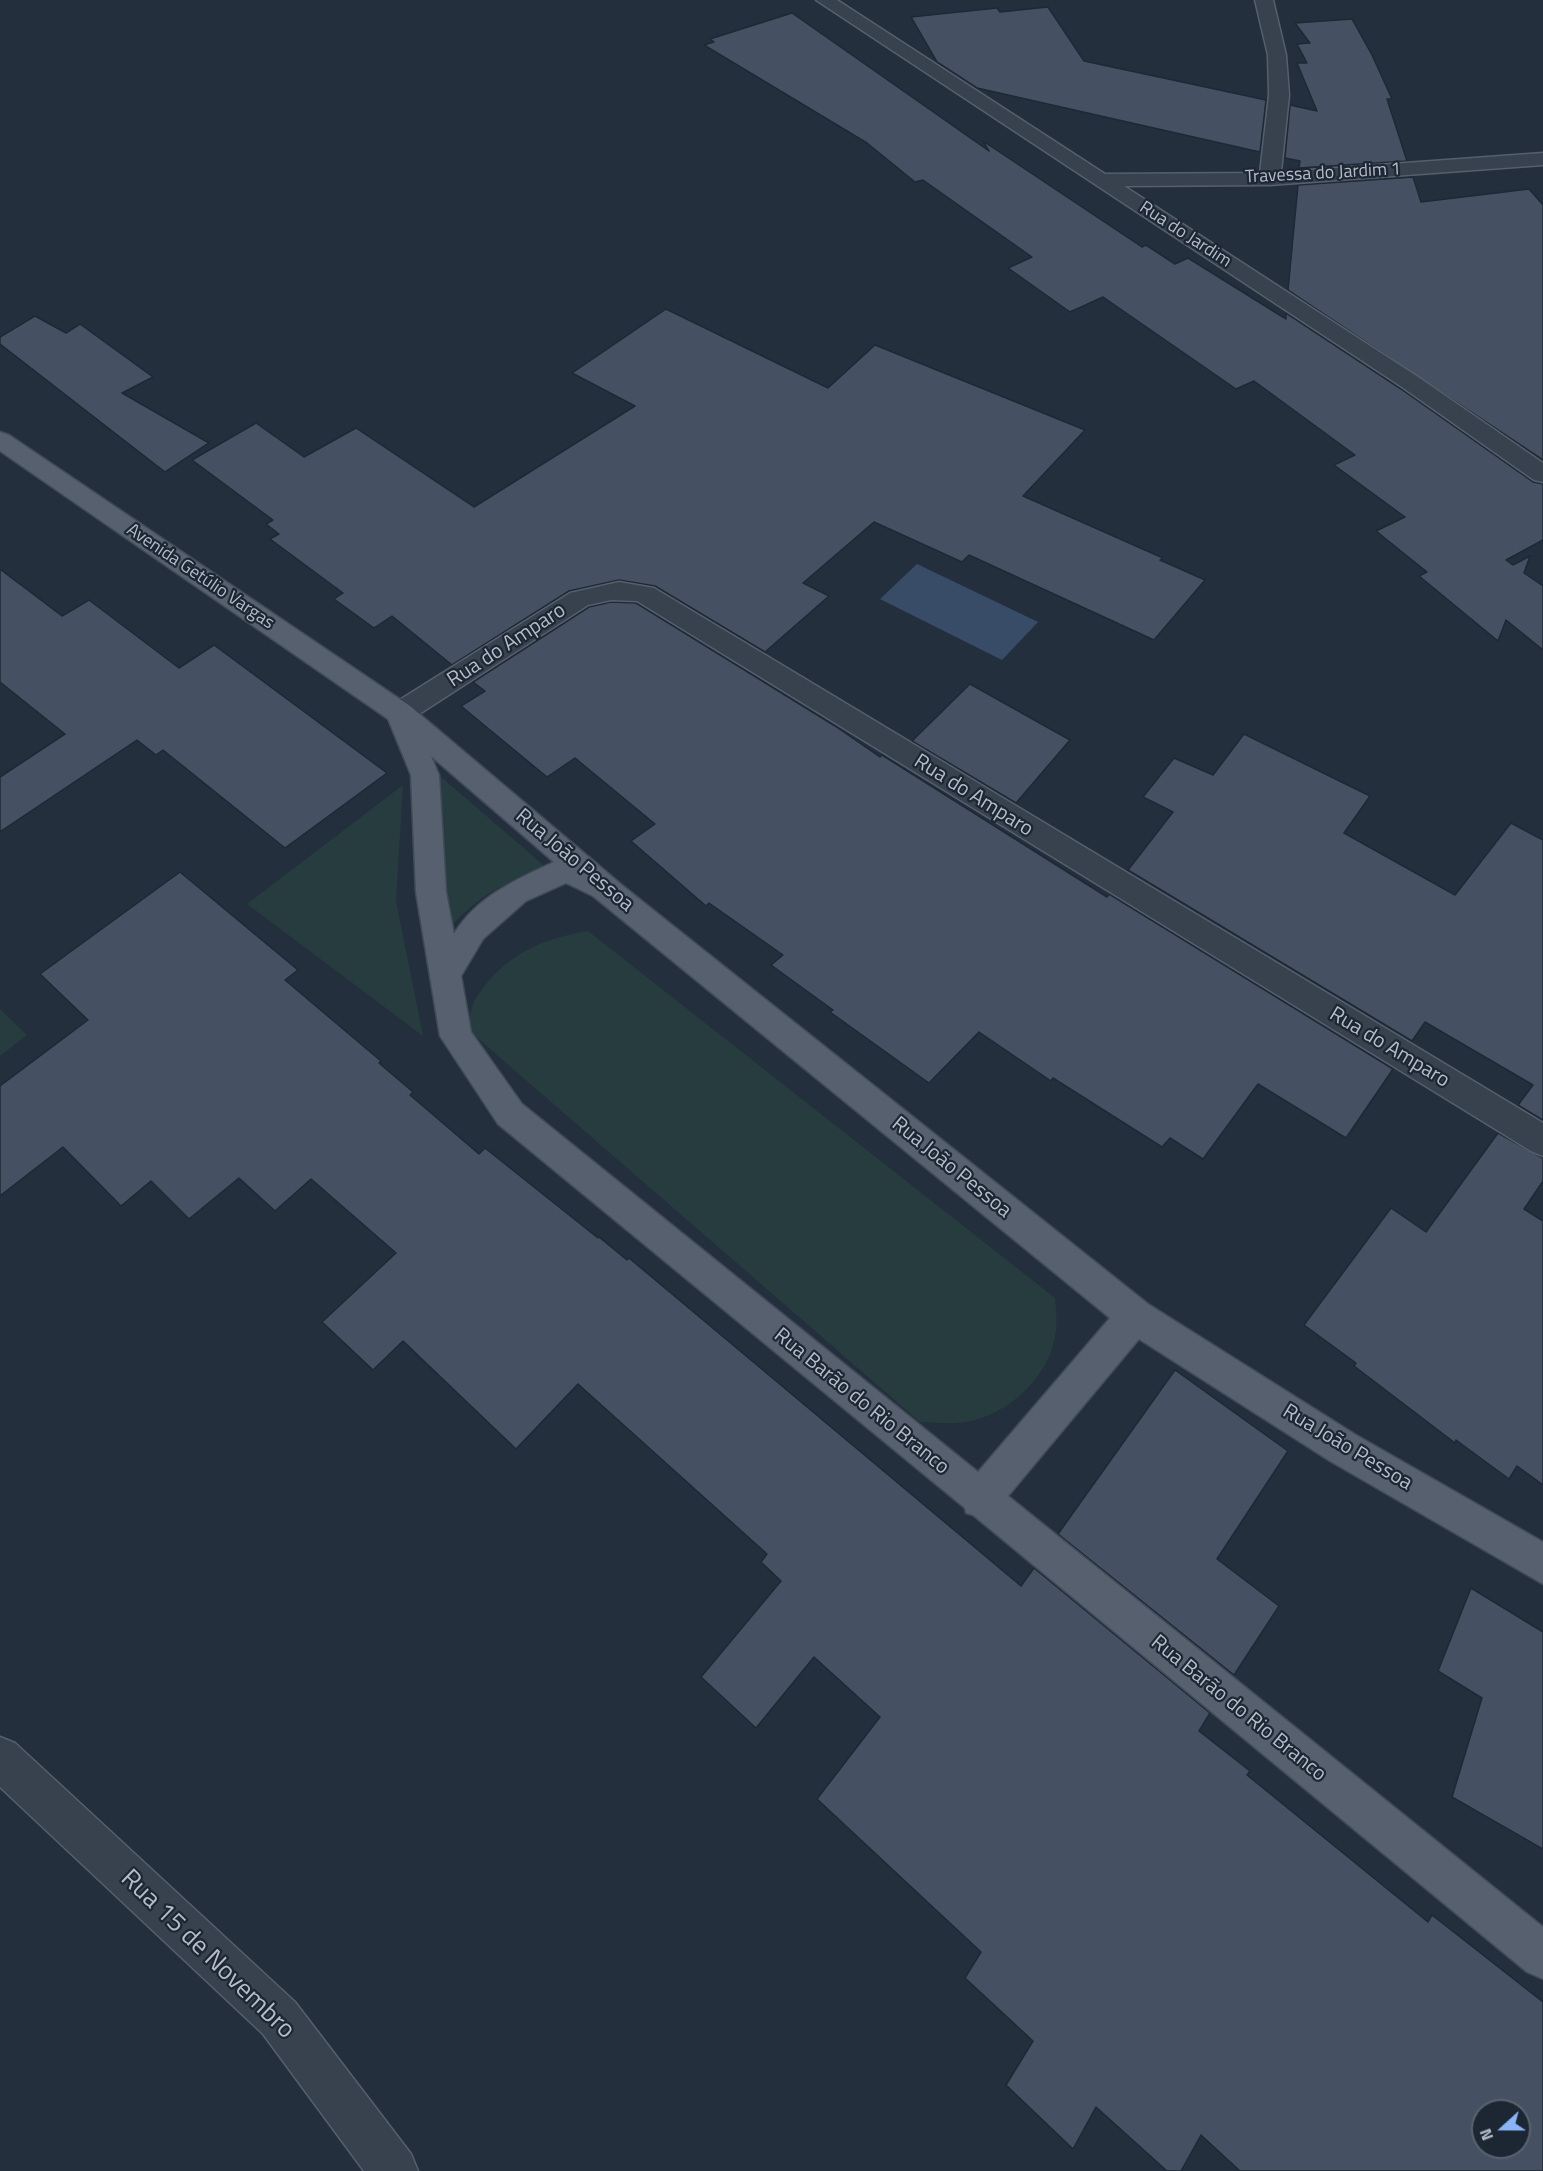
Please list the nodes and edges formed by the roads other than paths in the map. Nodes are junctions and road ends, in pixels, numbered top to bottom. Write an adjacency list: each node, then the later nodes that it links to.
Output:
1 (825, 0): 5 (street, Rua do Jardim)
2 (1264, 0): 4 (street)
3 (1543, 159): 4 (street, Travessa do Jardim 1)
4 (1270, 179): 5 (street, Travessa do Jardim 1)
5 (1102, 180): 7 (street, Rua do Jardim)
6 (0, 440): 8 (main road, Avenida Getúlio Vargas)
7 (1543, 474)
8 (400, 713): 9 (main road, Rua João Pessoa); 10 (main road, Rua Barão do Rio Branco); 11 (street, Rua do Amparo)
9 (612, 894): 10 (main road); 12 (main road, Rua João Pessoa)
10 (445, 976): 13 (main road, Rua Barão do Rio Branco)
11 (1543, 1141)
12 (1135, 1316): 13 (main road); 14 (main road, Rua João Pessoa)
13 (980, 1499): 16 (main road, Rua Barão do Rio Branco)
14 (1543, 1564)
15 (0, 1758): 17 (street, Rua 15 de Novembro)
16 (1543, 1956)
17 (394, 2171)

